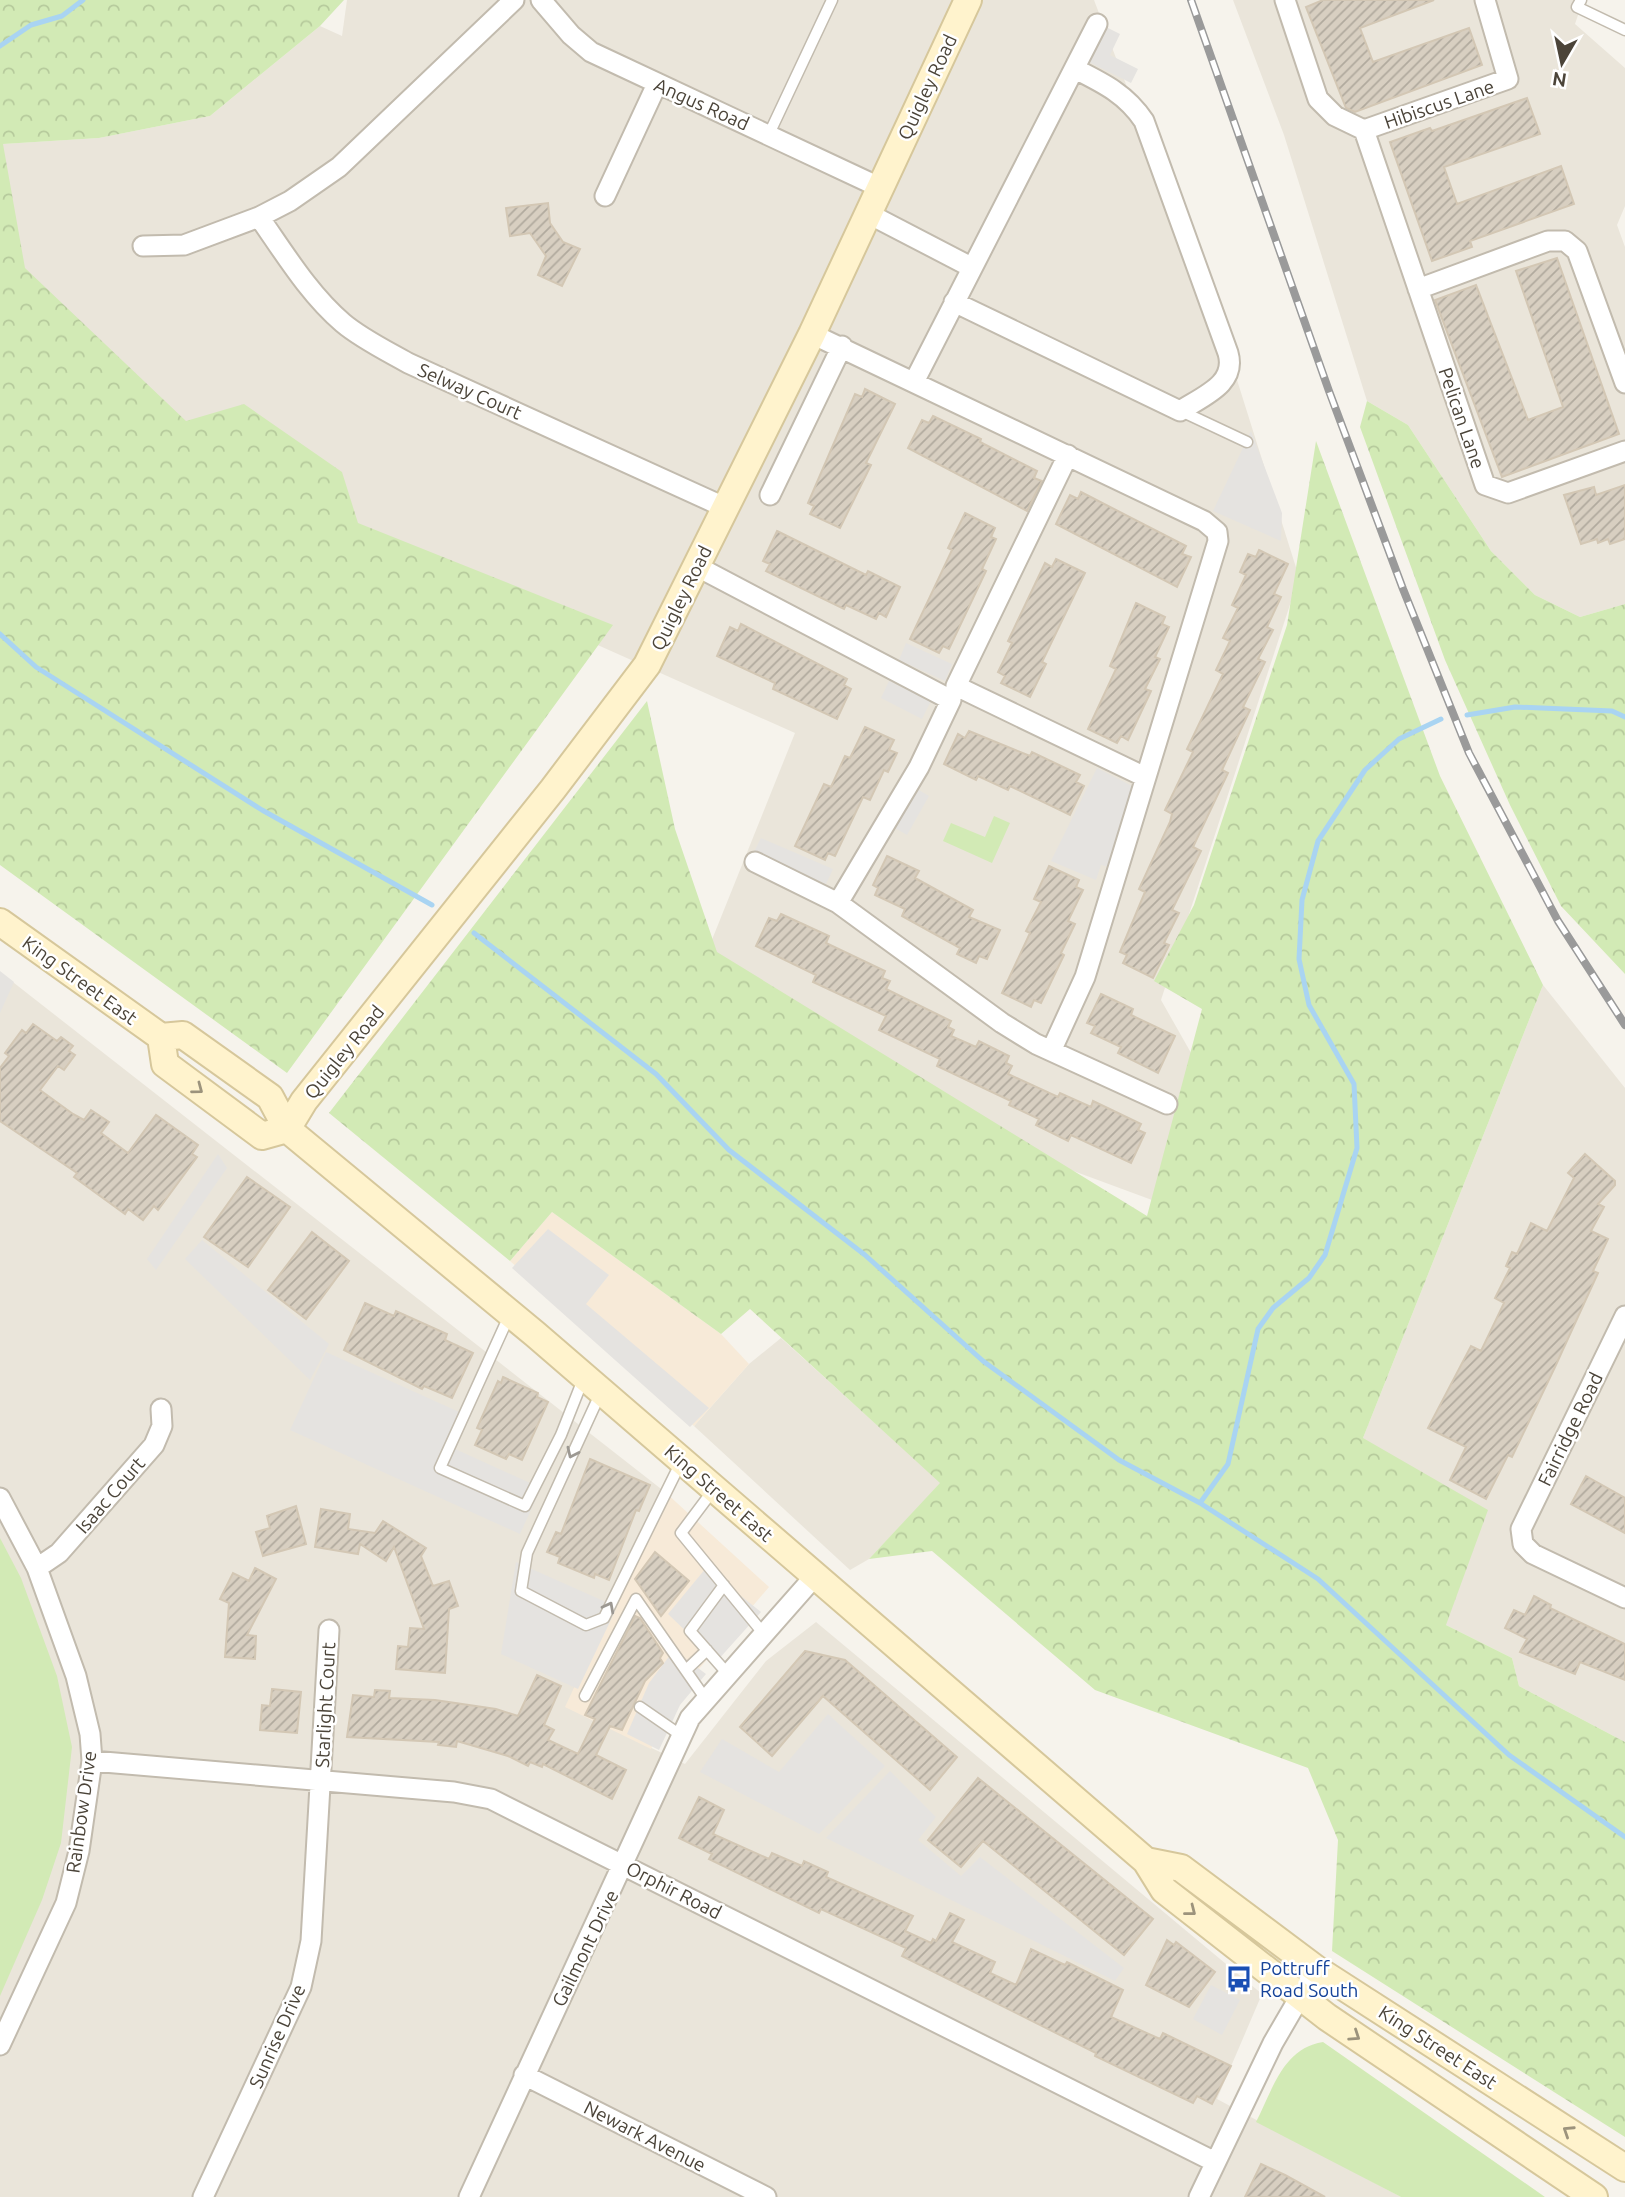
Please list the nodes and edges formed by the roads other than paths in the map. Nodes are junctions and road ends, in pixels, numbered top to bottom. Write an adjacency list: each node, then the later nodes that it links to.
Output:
1 (514, 0): 17 (street)
2 (541, 0): 11 (street, Angus Road)
3 (832, 0): 13 (lane)
4 (968, 0): 14 (main road, Quigley Road)
5 (1285, 0): 12 (street, Hibiscus Lane)
6 (1485, 0): 12 (street, Hibiscus Lane)
7 (1581, 0): 9 (lane)
8 (1097, 24): 10 (street)
9 (1625, 30)
10 (1075, 69): 19 (street); 26 (street)
11 (657, 84): 13 (street, Angus Road); 15 (street)
12 (1364, 130): 20 (street, Pelican Lane)
13 (769, 134): 14 (street, Angus Road)
14 (879, 187): 16 (main road, Quigley Road)
15 (605, 196)
16 (867, 213): 19 (street); 22 (main road, Quigley Road)
17 (260, 217): 18 (street); 31 (street, Selway Court)
18 (143, 246)
19 (971, 267): 21 (street)
20 (1418, 289): 25 (street); 28 (street, Pelican Lane)
21 (954, 302): 24 (street); 26 (street)
22 (811, 334): 23 (street); 31 (main road, Quigley Road)
23 (842, 346): 24 (street); 30 (street)
24 (914, 382): 29 (street)
25 (1625, 383)
26 (1180, 411): 27 (lane)
27 (1247, 442)
28 (1625, 451)
29 (1068, 455): 33 (street); 34 (street)
30 (770, 495)
31 (724, 507): 32 (main road, Quigley Road)
32 (698, 567): 33 (street); 41 (main road, Quigley Road)
33 (954, 693): 34 (street); 36 (street)
34 (1146, 777): 39 (street)
35 (755, 862): 36 (street)
36 (838, 902): 39 (street)
37 (0, 922): 38 (main road, King Street East)
38 (161, 1037): 41 (main road, King Street East); 41 (main road, one-way to 41)
39 (1052, 1049): 40 (street)
40 (1167, 1104)
41 (287, 1129): 42 (main road, King Street East)
42 (510, 1315): 44 (main road, King Street East); 44 (lane)
43 (1625, 1316): 52 (street, Fairridge Road)
44 (593, 1384): 46 (main road, King Street East); 46 (lane, one-way to 46)
45 (161, 1409): 49 (street, Isaac Court)
46 (682, 1461): 47 (main road, King Street East)
47 (714, 1489): 50 (main road, King Street East); 51 (lane)
48 (0, 1498): 49 (street, Rainbow Drive)
49 (37, 1568): 62 (street, Rainbow Drive)
50 (815, 1576): 54 (street, Gailmont Drive); 64 (main road, King Street East)
51 (724, 1585): 54 (lane); 55 (lane)
52 (1625, 1598)
53 (329, 1630): 63 (street, Starlight Court)
54 (763, 1633): 57 (street, Gailmont Drive)
55 (707, 1650): 56 (lane); 57 (lane)
56 (687, 1669): 58 (lane); 59 (lane)
57 (727, 1673): 59 (street, Gailmont Drive)
58 (585, 1696)
59 (705, 1698): 61 (street, Gailmont Drive)
60 (640, 1707): 61 (lane)
61 (682, 1736): 65 (street, Gailmont Drive)
62 (92, 1761): 63 (street, Orphir Road); 68 (street, Rainbow Drive)
63 (322, 1781): 65 (street, Orphir Road); 72 (street, Sunrise Drive)
64 (1146, 1861): 66 (main road, King Street East); 67 (main road, King Street East, one-way to 67)
65 (625, 1866): 69 (street, Gailmont Drive); 70 (street, Orphir Road)
66 (1316, 1969): 67 (street); 71 (main road, King Street East, one-way to 66)
67 (1300, 1996): 70 (street); 76 (main road, King Street East, one-way to 76)
68 (0, 2045)
69 (524, 2075): 73 (street, Gailmont Drive); 74 (street, Newark Avenue)
70 (1215, 2162): 75 (street)
71 (1625, 2168)
72 (203, 2197)
73 (469, 2197)
74 (766, 2197)
75 (1199, 2197)
76 (1594, 2197)

